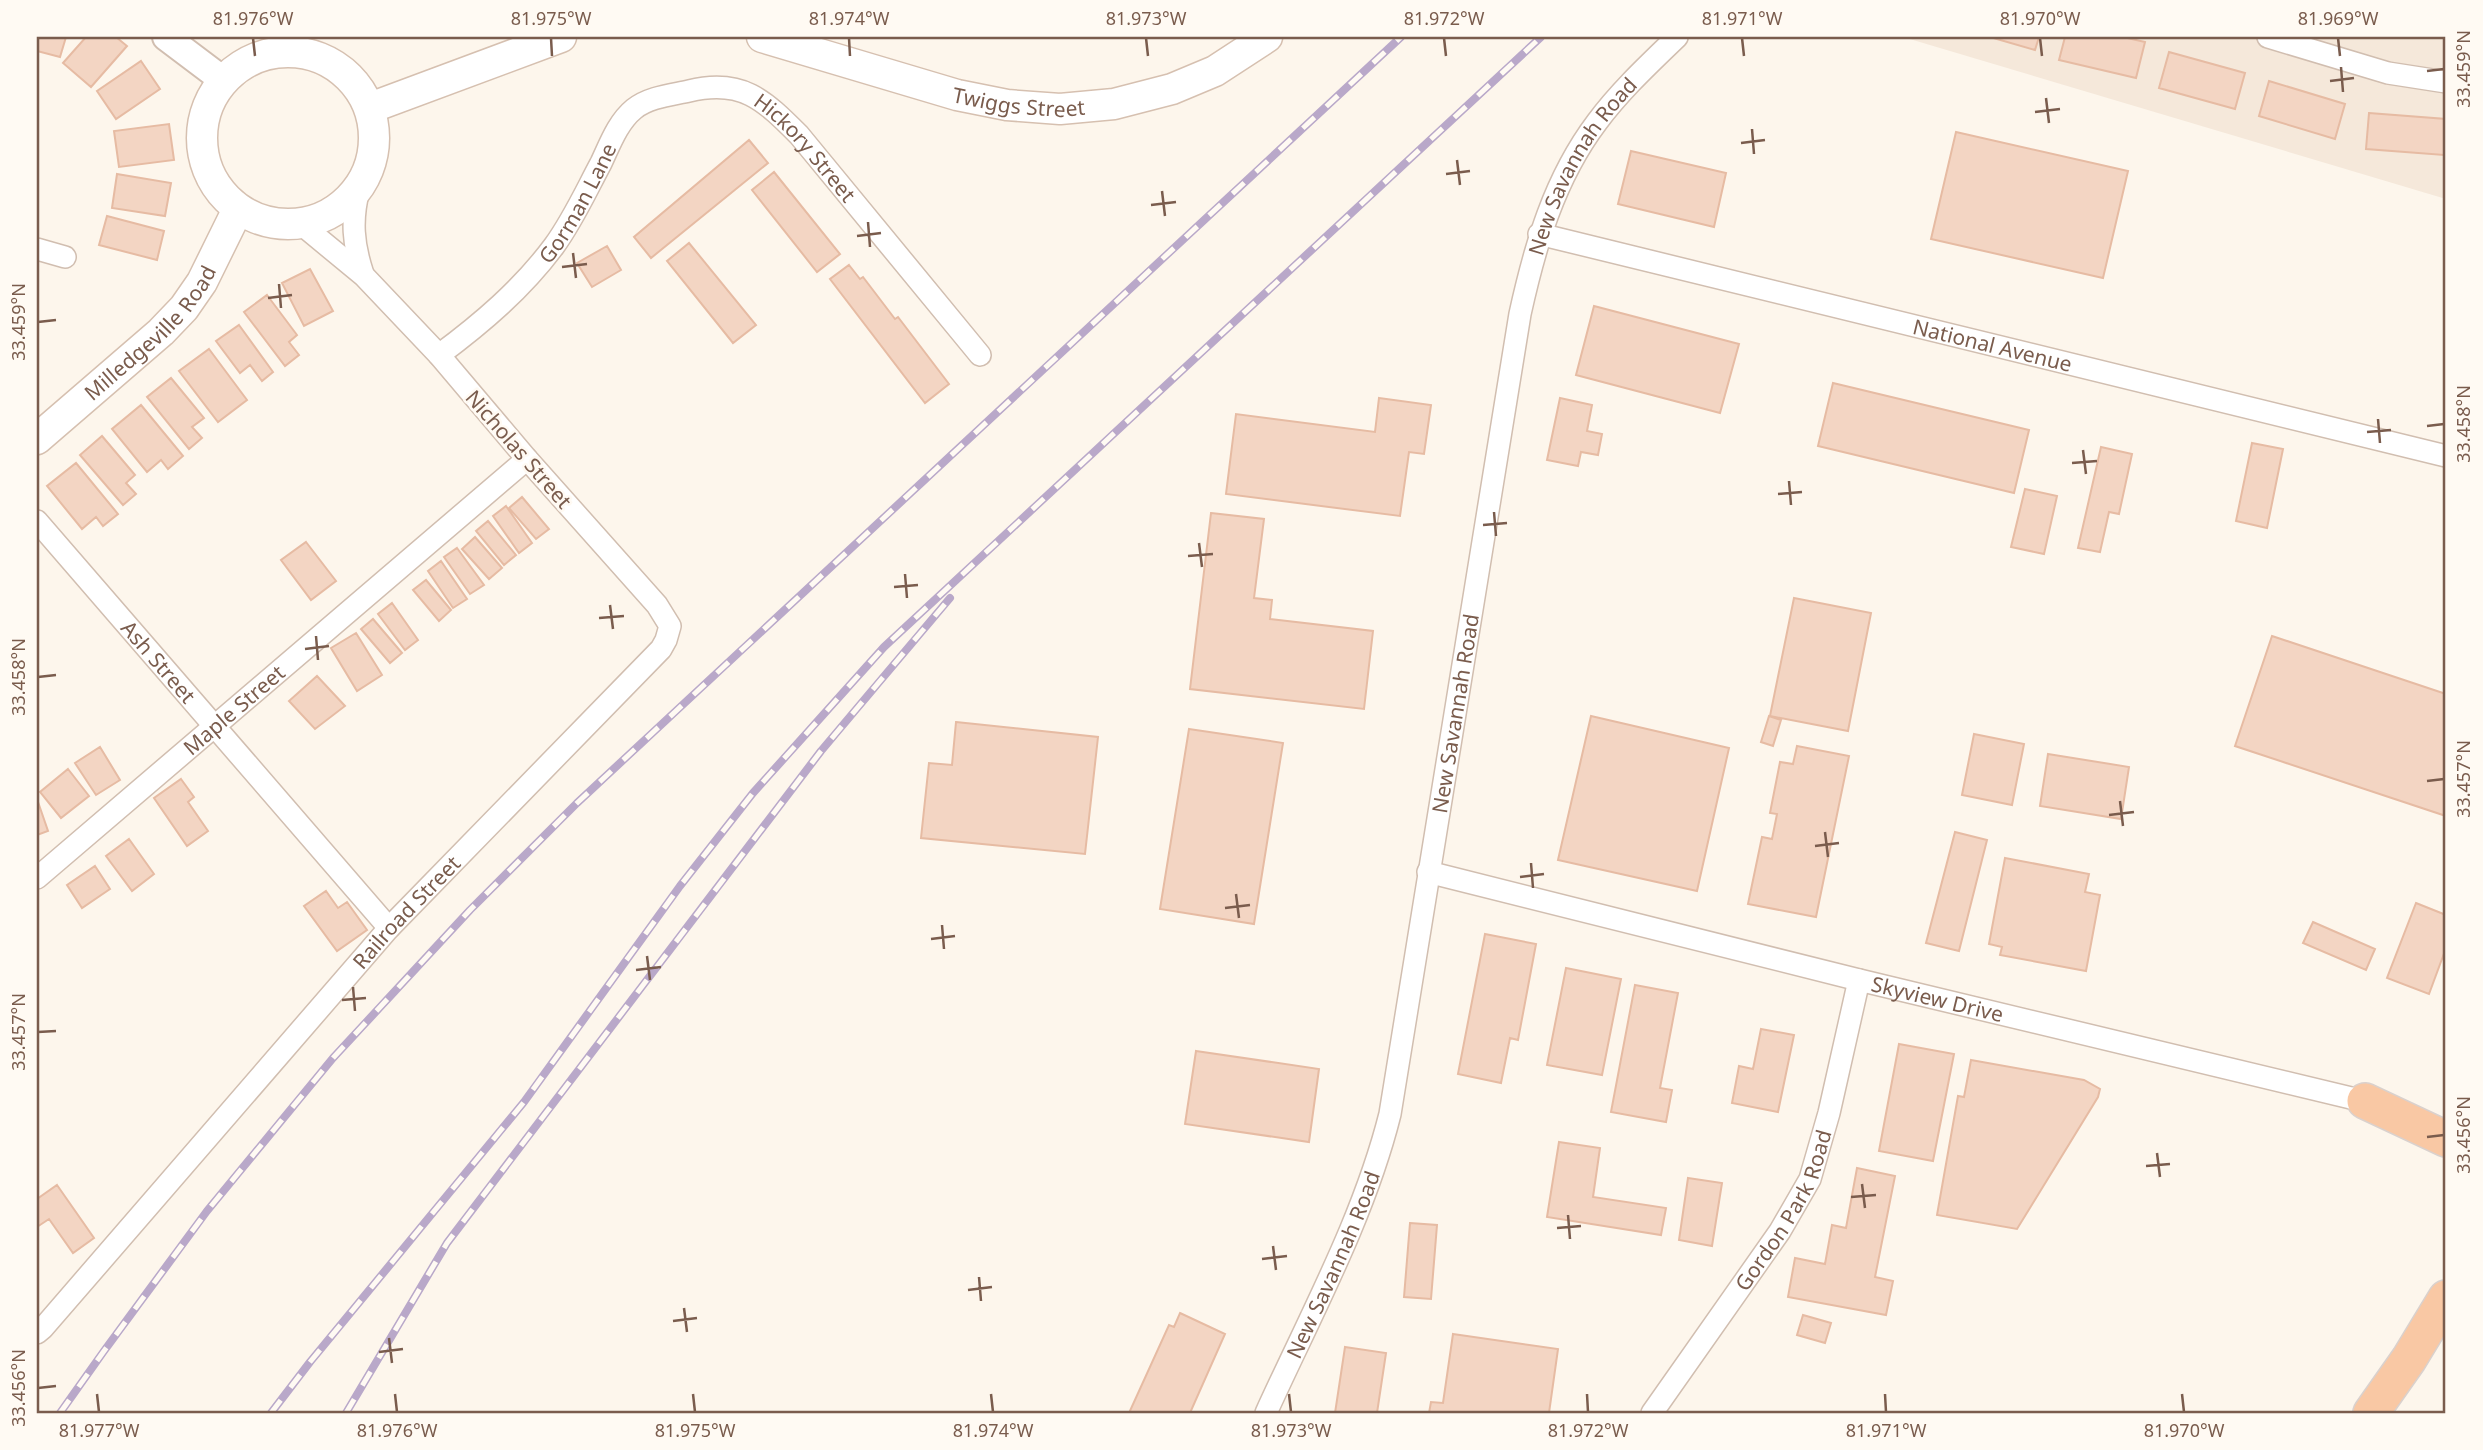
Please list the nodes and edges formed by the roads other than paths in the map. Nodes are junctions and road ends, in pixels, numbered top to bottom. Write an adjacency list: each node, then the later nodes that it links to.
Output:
1 (166, 37): 8 (street)
2 (561, 37): 11 (main road)
3 (762, 37): 4 (main road, Twiggs Street)
4 (1267, 37)
5 (1677, 37): 15 (street, New Savannah Road)
6 (2267, 37): 9 (street)
7 (282, 44): 8 (main road); 11 (main road)
8 (223, 80): 13 (main road)
9 (2446, 82)
10 (728, 88): 19 (street, Gorman Lane); 20 (street, Hickory Street)
11 (370, 108): 12 (main road)
12 (359, 189): 14 (main road); 18 (street, Nicholas Street)
13 (238, 209): 14 (main road); 21 (main road, Milledgeville Road)
14 (302, 224): 18 (street, Nicholas Street)
15 (1539, 234): 22 (street, National Avenue); 27 (street, New Savannah Road)
16 (37, 249): 17 (street)
17 (65, 257)
18 (364, 276): 19 (street, Nicholas Street)
19 (439, 355): 23 (street, Nicholas Street)
20 (980, 355)
21 (37, 439)
22 (2446, 456)
23 (527, 459): 25 (street, Nicholas Street); 26 (street, Maple Street)
24 (37, 522): 26 (street, Ash Street)
25 (670, 626): 29 (street, Railroad Street)
26 (215, 726): 28 (street, Maple Street); 29 (street, Ash Street)
27 (1428, 872): 30 (street, Skyview Drive); 36 (street, New Savannah Road)
28 (37, 877)
29 (389, 928): 35 (street, Railroad Street)
30 (1859, 980): 31 (street, Skyview Drive); 37 (street, Gordon Park Road)
31 (2365, 1101): 32 (street, Skyview Drive); 33 (highway)
32 (2446, 1122)
33 (2446, 1139)
34 (2446, 1298): 38 (highway)
35 (37, 1332)
36 (1266, 1413)
37 (1652, 1413)
38 (2371, 1413)

